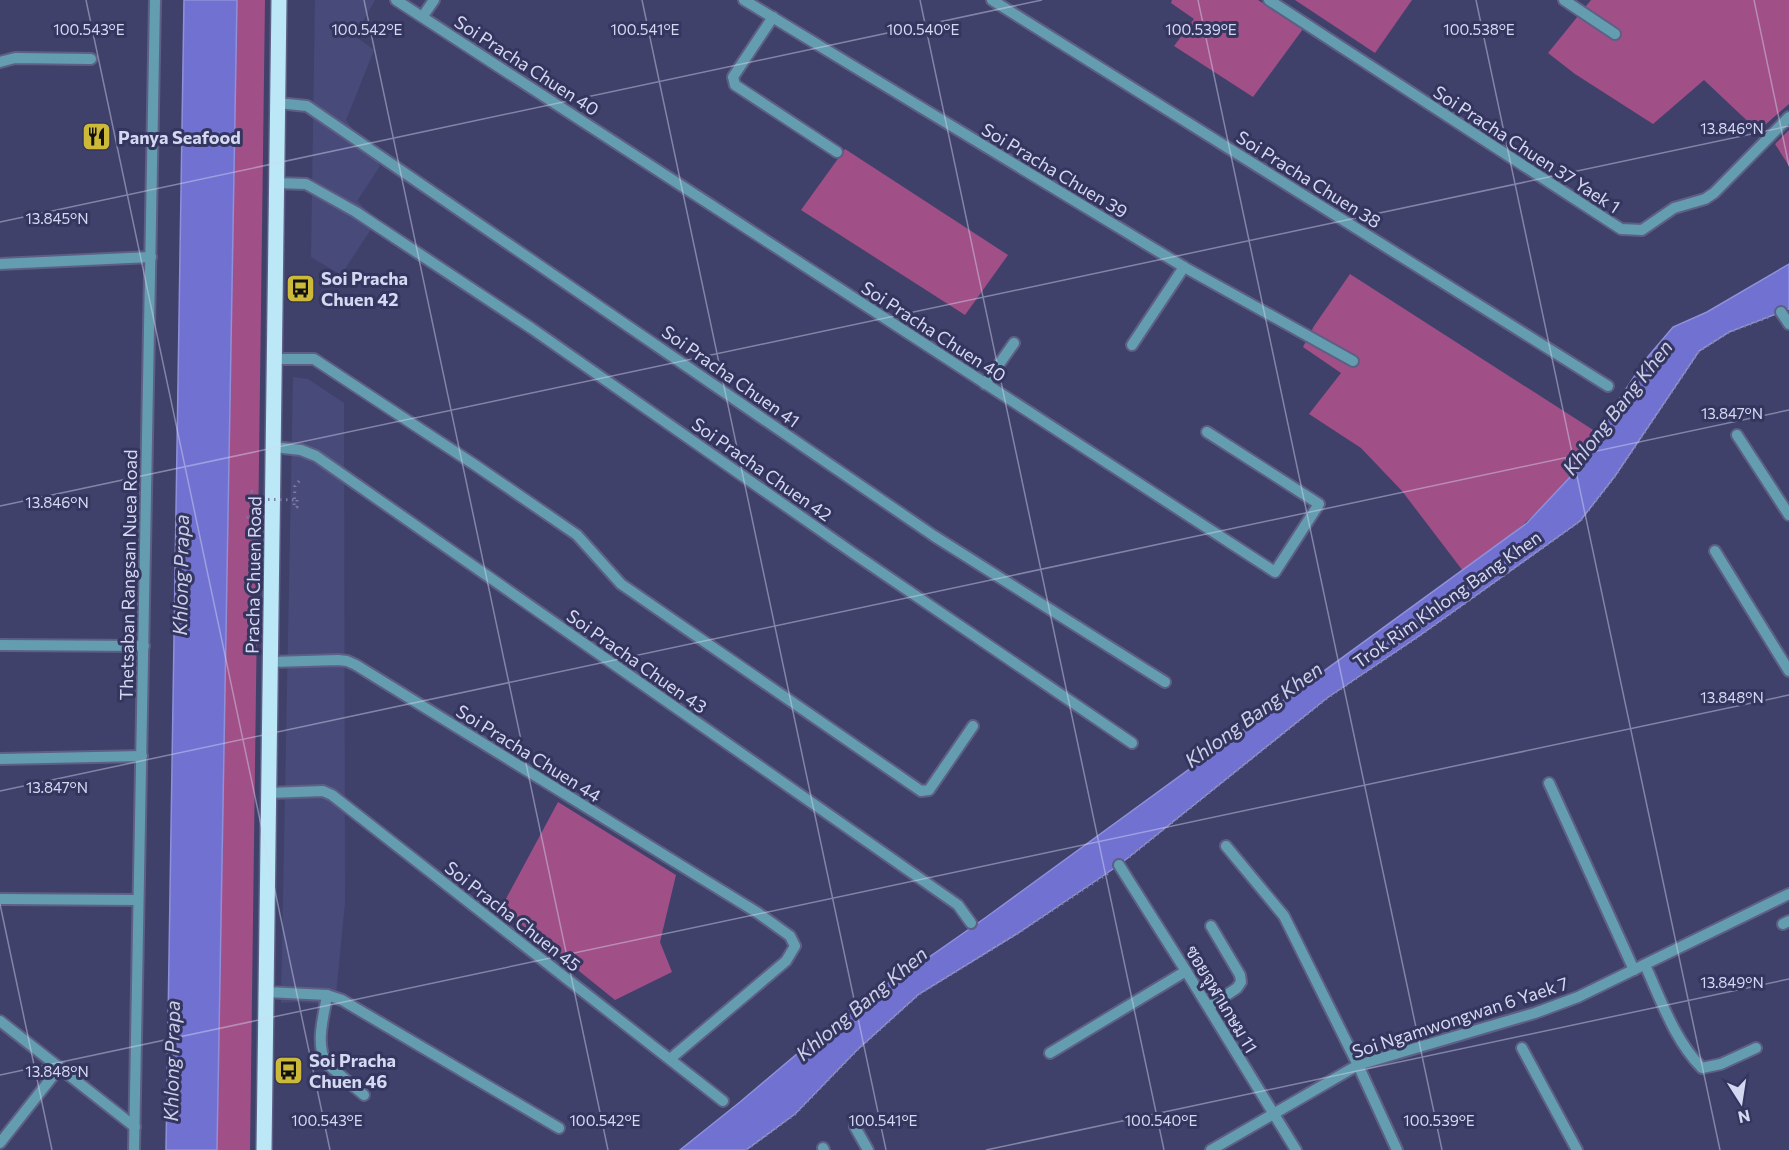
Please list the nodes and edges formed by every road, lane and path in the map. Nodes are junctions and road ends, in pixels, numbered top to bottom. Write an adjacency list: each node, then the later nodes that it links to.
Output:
1 (155, 0): 18 (street, Thetsaban Rangsan Nuea Road)
2 (279, 0): 14 (main road, Pracha Chuen Road)
3 (396, 0): 9 (street, Soi Pracha Chuen 40)
4 (434, 0): 9 (street)
5 (744, 0): 10 (street, Soi Pracha Chuen 39)
6 (993, 0): 28 (street, Soi Pracha Chuen 38)
7 (1269, 0): 15 (street, Soi Pracha Chuen 37 Yaek 1)
8 (1564, 0): 11 (street)
9 (423, 16): 27 (street, Soi Pracha Chuen 40)
10 (773, 17): 16 (street); 20 (street, Soi Pracha Chuen 39)
11 (1615, 33)
12 (91, 59): 13 (street)
13 (0, 62)
14 (278, 103): 17 (main road, Pracha Chuen Road); 40 (street, Soi Pracha Chuen 41)
15 (1789, 117)
16 (837, 152)
17 (277, 183): 25 (main road, Pracha Chuen Road); 42 (street, Soi Pracha Chuen 42)
18 (151, 257): 19 (street); 37 (street, Thetsaban Rangsan Nuea Road)
19 (0, 264)
20 (1184, 267): 24 (street); 26 (street, Soi Pracha Chuen 39)
21 (1781, 312): 22 (street); 48 (path, Trok Rim Khlong Bang Khen)
22 (1789, 324)
23 (1014, 344): 27 (street)
24 (1132, 345)
25 (275, 359): 31 (main road, Pracha Chuen Road); 41 (street)
26 (1353, 361)
27 (985, 384): 29 (street, Soi Pracha Chuen 40)
28 (1608, 386)
29 (1207, 432)
30 (1737, 435): 33 (street)
31 (274, 447): 38 (main road, Pracha Chuen Road); 52 (street, Soi Pracha Chuen 43)
32 (300, 480): 34 (path, bridge)
33 (1789, 515)
34 (247, 518)
35 (1715, 551): 39 (street)
36 (0, 645): 37 (street)
37 (144, 646): 43 (street, Thetsaban Rangsan Nuea Road)
38 (271, 662): 46 (main road, Pracha Chuen Road); 63 (street, Soi Pracha Chuen 44)
39 (1789, 671)
40 (1165, 682)
41 (973, 726)
42 (1132, 742)
43 (142, 756): 44 (street); 51 (street, Thetsaban Rangsan Nuea Road)
44 (0, 759)
45 (1549, 783): 54 (street)
46 (269, 793): 56 (main road, Pracha Chuen Road); 63 (street, Soi Pracha Chuen 45)
47 (1226, 846): 64 (street)
48 (1119, 865): 55 (street, ซอยจุฬาเกษม 11); 75 (path, Trok Rim Khlong Bang Khen)
49 (1789, 894): 54 (street, Soi Ngamwongwan 6 Yaek 7)
50 (0, 900): 51 (street)
51 (138, 900): 70 (street, Thetsaban Rangsan Nuea Road)
52 (971, 923)
53 (1211, 926): 58 (street)
54 (1639, 968): 61 (street); 64 (street, Soi Ngamwongwan 6 Yaek 7)
55 (1186, 970): 58 (street, ซอยจุฬาเกษม 11); 62 (street)
56 (267, 992): 57 (street); 74 (main road, Pracha Chuen Road)
57 (327, 995): 66 (street); 71 (street)
58 (1209, 1007): 68 (street, ซอยจุฬาเกษม 11)
59 (0, 1021): 65 (street)
60 (1522, 1048): 80 (street)
61 (1756, 1048)
62 (1050, 1053)
63 (670, 1059): 67 (street, Soi Pracha Chuen 45)
64 (1358, 1065): 68 (street, Soi Ngamwongwan 6 Yaek 7); 79 (street)
65 (60, 1068): 70 (street); 72 (street)
66 (364, 1095)
67 (723, 1101)
68 (1272, 1113): 77 (street, Soi Ngamwongwan 6 Yaek 7); 78 (street, ซอยจุฬาเกษม 11)
69 (855, 1127): 76 (street)
70 (135, 1128): 73 (street, Thetsaban Rangsan Nuea Road)
71 (559, 1128)
72 (0, 1143)
73 (134, 1150)
74 (264, 1150)
75 (746, 1150)
76 (868, 1150)
77 (1211, 1150)
78 (1296, 1150)
79 (1397, 1150)
80 (1576, 1150)

